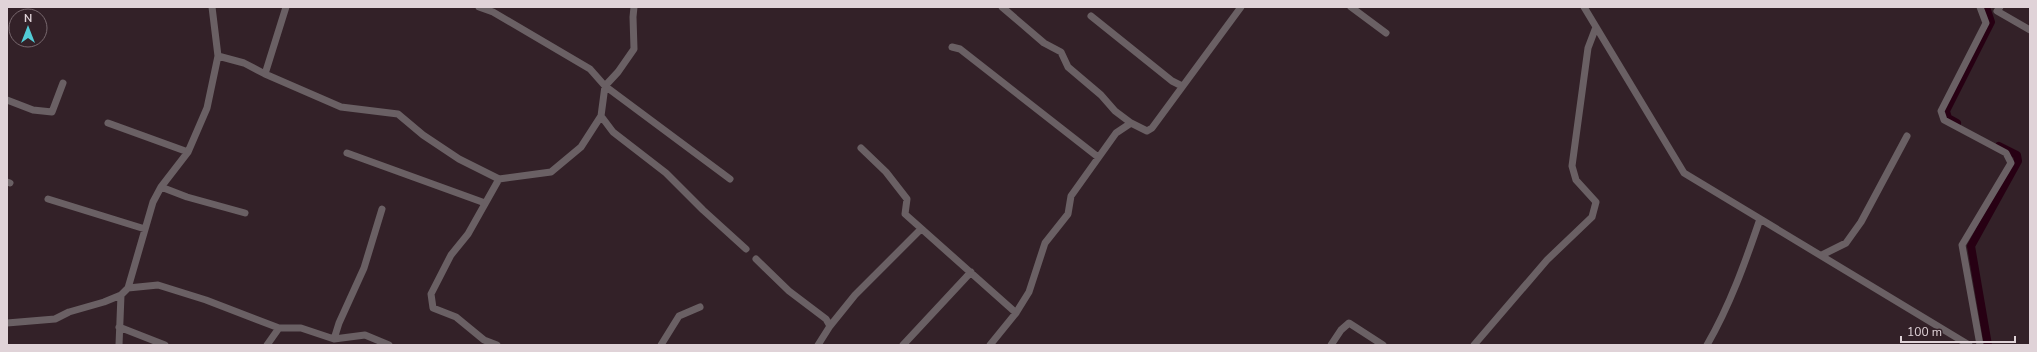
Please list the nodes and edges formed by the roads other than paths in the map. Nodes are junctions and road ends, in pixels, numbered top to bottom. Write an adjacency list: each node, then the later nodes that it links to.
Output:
1 (212, 7): 16 (street)
2 (286, 7): 17 (street)
3 (479, 7): 19 (street)
4 (634, 7): 19 (street)
5 (1002, 7): 24 (street)
6 (1241, 7): 20 (street)
7 (1351, 7): 14 (street)
8 (1584, 7): 12 (street)
9 (1980, 7): 67 (street)
10 (2000, 7): 13 (street)
11 (1091, 16): 20 (street)
12 (1596, 27): 37 (street); 64 (street)
13 (2030, 30)
14 (1386, 33)
15 (952, 47): 29 (street)
16 (218, 56): 17 (street); 27 (street)
17 (265, 74): 30 (street)
18 (63, 83): 21 (street)
19 (605, 86): 22 (street); 31 (street)
20 (1182, 86): 24 (street)
21 (7, 100)
22 (601, 116): 30 (street); 40 (street)
23 (108, 123): 27 (street)
24 (1131, 123): 29 (street)
25 (1907, 136): 41 (street)
26 (861, 148): 39 (street)
27 (188, 152): 32 (street)
28 (347, 152): 34 (street)
29 (1098, 157): 47 (street)
30 (500, 179): 34 (street)
31 (730, 179)
32 (161, 188): 36 (street); 38 (street)
33 (48, 199): 38 (street)
34 (485, 203): 57 (street)
35 (382, 209): 52 (street)
36 (245, 213)
37 (1760, 219): 41 (street); 65 (street)
38 (145, 229): 44 (street)
39 (921, 229): 43 (street); 49 (street)
40 (746, 249)
41 (1822, 255): 66 (street)
42 (756, 259): 49 (street)
43 (971, 272): 47 (street); 60 (street)
44 (128, 288): 45 (street); 51 (street)
45 (121, 295): 48 (street); 50 (street)
46 (700, 307): 58 (street)
47 (1016, 313): 61 (street)
48 (7, 323)
49 (830, 326): 59 (street)
50 (120, 327): 53 (street); 54 (street)
51 (279, 328): 52 (street); 55 (street)
52 (334, 339): 56 (street)
53 (120, 345)
54 (165, 345)
55 (267, 345)
56 (389, 345)
57 (497, 345)
58 (661, 345)
59 (818, 345)
60 (903, 345)
61 (990, 345)
62 (1331, 345): 63 (street)
63 (1383, 345)
64 (1474, 345)
65 (1707, 345)
66 (1969, 345)
67 (1980, 345)

